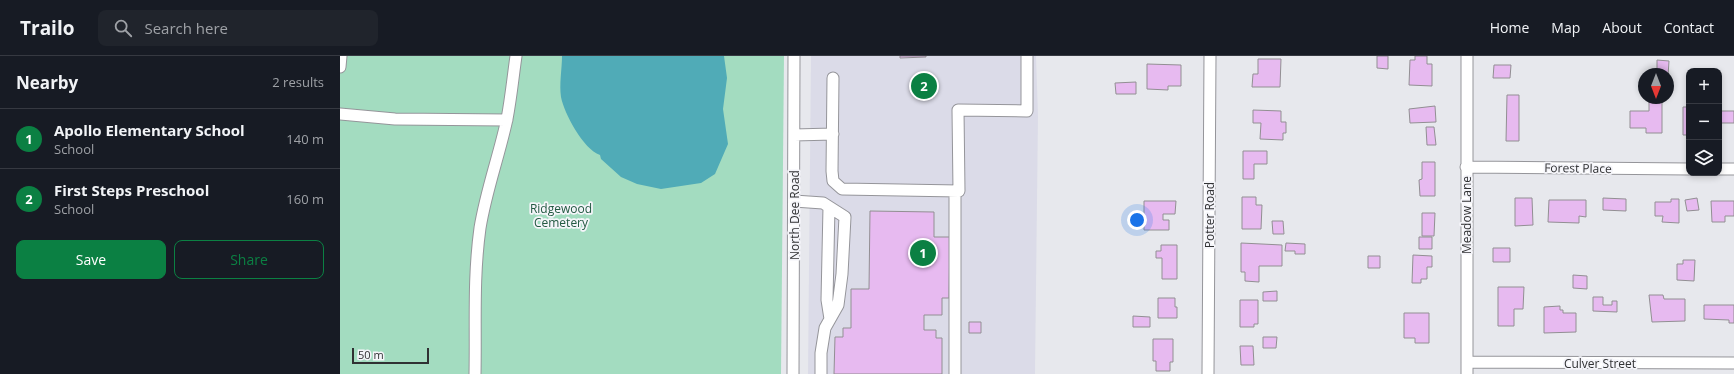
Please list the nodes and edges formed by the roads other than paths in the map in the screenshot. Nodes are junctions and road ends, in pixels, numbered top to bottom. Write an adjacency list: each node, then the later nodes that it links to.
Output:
1 (341, 56): 7 (street)
2 (516, 56): 10 (street)
3 (794, 56): 12 (street, North Dee Road)
4 (1026, 56): 17 (street)
5 (1210, 56): 27 (street, Potter Road)
6 (1468, 56): 13 (street, Meadow Lane)
7 (340, 67)
8 (833, 78): 11 (street)
9 (340, 114): 10 (street)
10 (507, 120): 23 (street)
11 (832, 134): 12 (street); 17 (street)
12 (794, 135): 18 (street, North Dee Road)
13 (1466, 167): 14 (street, Forest Place); 21 (street, Meadow Lane)
14 (1686, 169)
15 (1722, 169): 16 (street)
16 (1734, 170)
17 (955, 191): 26 (street)
18 (794, 201): 19 (street); 24 (street, North Dee Road)
19 (829, 207): 20 (street); 20 (street)
20 (830, 319): 25 (street)
21 (1467, 362): 22 (street, Culver Street); 28 (street, Meadow Lane)
22 (1734, 363)
23 (475, 374)
24 (793, 374)
25 (821, 374)
26 (955, 374)
27 (1208, 374)
28 (1467, 374)

